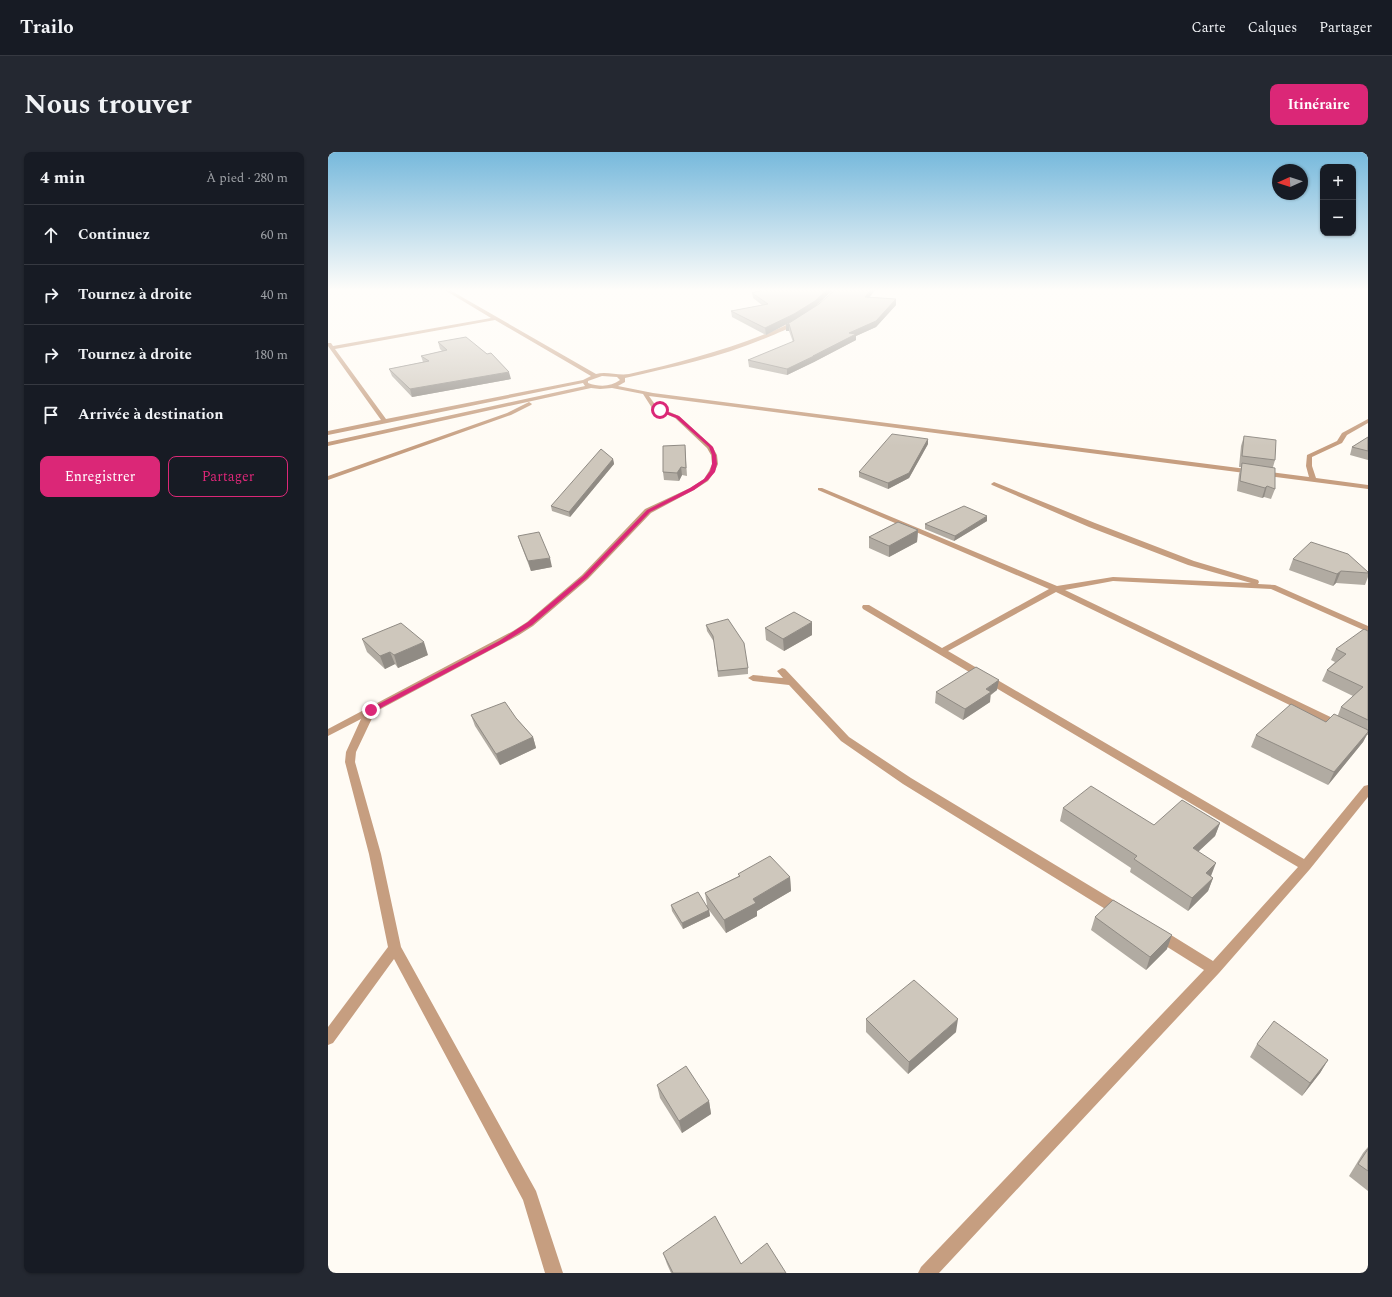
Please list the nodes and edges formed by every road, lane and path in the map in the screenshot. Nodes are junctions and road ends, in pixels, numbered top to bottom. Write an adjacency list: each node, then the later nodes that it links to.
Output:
1 (358, 341): 4 (street)
2 (536, 341): 5 (street)
3 (754, 341): 6 (street)
4 (330, 346): 13 (street)
5 (595, 376): 6 (street); 7 (street)
6 (622, 377): 9 (street)
7 (585, 381): 8 (street); 13 (street)
8 (591, 386): 9 (street); 11 (street)
9 (610, 386): 10 (street)
10 (645, 394): 17 (street); 29 (street)
11 (537, 398): 15 (street); 16 (street)
12 (1368, 420): 17 (street)
13 (385, 422): 14 (street)
14 (328, 433)
15 (328, 444)
16 (328, 478)
17 (1313, 480): 19 (street)
18 (994, 484): 21 (street)
19 (1368, 487)
20 (820, 489): 22 (street)
21 (1272, 587): 22 (street); 24 (street)
22 (1056, 589): 25 (street); 30 (street)
23 (866, 607): 25 (street)
24 (1368, 629)
25 (942, 651): 33 (street)
26 (782, 672): 28 (street)
27 (753, 678): 28 (street)
28 (792, 682): 34 (street)
29 (371, 710): 31 (street); 36 (street)
30 (1347, 729)
31 (328, 733)
32 (1368, 789): 33 (street)
33 (1306, 866): 37 (street)
34 (1127, 916)
35 (1147, 928): 37 (street)
36 (394, 948): 38 (street); 39 (street)
37 (1214, 969): 40 (street)
38 (328, 1038)
39 (554, 1273)
40 (927, 1273)

